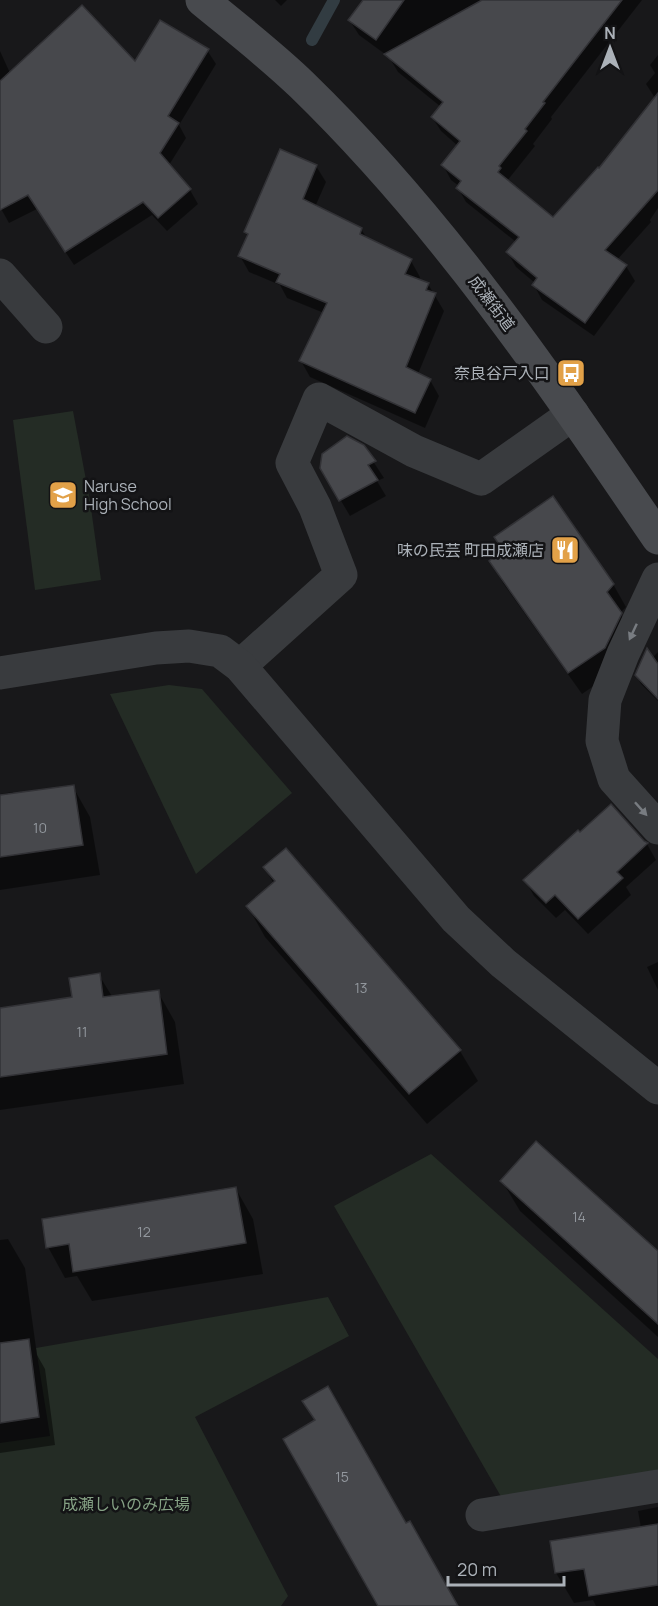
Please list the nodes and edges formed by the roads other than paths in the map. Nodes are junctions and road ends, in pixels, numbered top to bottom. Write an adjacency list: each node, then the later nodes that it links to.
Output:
1 (202, 0): 4 (main road, 成瀬街道)
2 (0, 275): 3 (street)
3 (46, 327)
4 (573, 414): 5 (main road, 成瀬街道); 7 (street)
5 (655, 525)
6 (658, 579): 9 (street, one-way to 9)
7 (240, 666): 8 (street); 10 (street)
8 (0, 673)
9 (658, 828)
10 (658, 1088)
11 (658, 1486): 12 (street)
12 (482, 1515)

